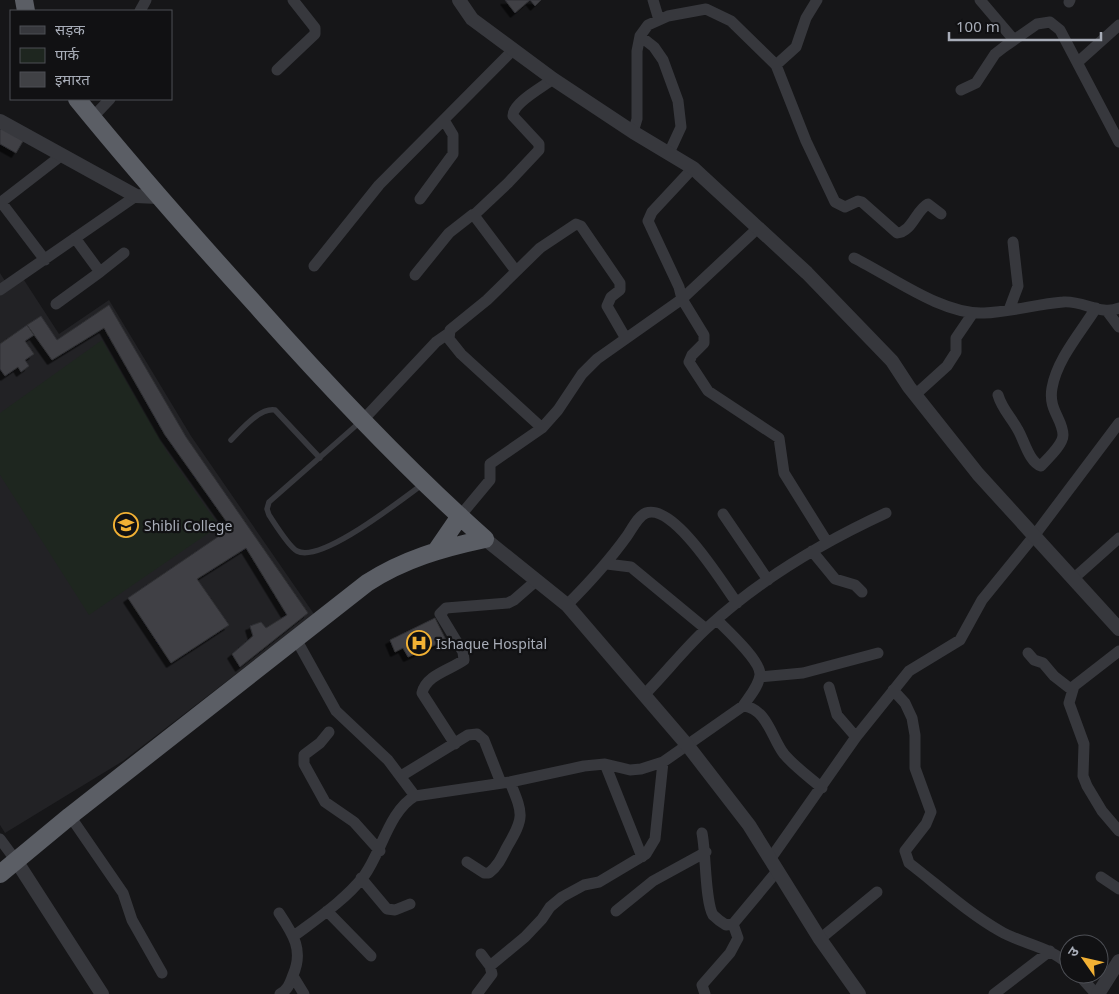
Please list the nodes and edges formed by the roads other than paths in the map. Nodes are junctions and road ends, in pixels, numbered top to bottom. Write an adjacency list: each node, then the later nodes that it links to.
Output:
1 (293, 0): 13 (street)
2 (459, 0): 10 (street)
3 (653, 0): 6 (street)
4 (817, 0): 12 (street)
5 (980, 0): 9 (street)
6 (659, 20): 8 (street); 12 (street)
7 (1119, 25): 11 (street)
8 (640, 36): 21 (street); 23 (street)
9 (1014, 40): 11 (street); 15 (street)
10 (513, 50): 14 (street); 19 (street)
11 (1078, 62): 22 (street)
12 (776, 65): 30 (street)
13 (277, 70)
14 (553, 79): 21 (street); 31 (street)
15 (960, 90)
16 (77, 100): 18 (highway)
17 (109, 100): 18 (street)
18 (92, 118): 27 (highway)
19 (444, 120): 28 (street); 38 (street)
20 (0, 121): 24 (street)
21 (633, 132): 23 (street)
22 (1117, 135)
23 (669, 153): 25 (street)
24 (62, 155): 26 (street); 29 (street)
25 (694, 168): 32 (street); 43 (street)
26 (136, 196): 27 (street); 33 (street)
27 (158, 197): 54 (highway)
28 (420, 199)
29 (0, 202): 37 (street)
30 (942, 214)
31 (474, 215): 39 (street); 41 (street)
32 (759, 227): 43 (street); 52 (street)
33 (75, 238): 37 (street); 40 (street)
34 (1013, 242): 46 (street)
35 (124, 253): 40 (street)
36 (854, 258): 48 (street)
37 (45, 260): 42 (street)
38 (314, 266)
39 (516, 271): 50 (street); 51 (street)
40 (100, 272): 44 (street)
41 (415, 275)
42 (0, 290)
43 (682, 299): 51 (street); 66 (street)
44 (56, 304)
45 (1119, 308): 47 (street)
46 (1009, 310): 47 (street); 48 (street)
47 (1102, 310): 49 (street); 53 (street)
48 (973, 313): 52 (street)
49 (1119, 327)
50 (448, 333): 54 (street); 56 (street)
51 (625, 337): 56 (street)
52 (915, 395): 63 (street)
53 (998, 395)
54 (362, 421): 58 (lane); 59 (highway)
55 (1119, 423): 63 (street)
56 (542, 428): 62 (street)
57 (231, 440): 58 (lane)
58 (320, 458): 59 (lane)
59 (425, 483): 62 (highway)
60 (886, 512): 66 (street)
61 (723, 514): 72 (street)
62 (460, 516): 65 (highway); 67 (highway)
63 (1034, 536): 70 (street); 85 (street)
64 (1119, 538): 70 (street)
65 (485, 539): 67 (highway); 71 (street)
66 (827, 542): 68 (street)
67 (436, 551): 79 (highway)
68 (812, 551): 72 (street); 73 (street)
69 (607, 564): 74 (street); 75 (street); 77 (street)
70 (1073, 579): 78 (street)
71 (537, 580): 75 (street); 91 (street)
72 (768, 580): 74 (street)
73 (862, 592)
74 (737, 603): 76 (street)
75 (568, 605): 87 (street)
76 (717, 620): 77 (street); 83 (street)
77 (706, 629): 87 (street)
78 (1119, 629)
79 (296, 639): 95 (street); 99 (highway)
80 (1119, 651): 86 (street)
81 (878, 653): 83 (street)
82 (1028, 653): 86 (street)
83 (760, 677): 88 (street)
84 (829, 687): 90 (street)
85 (893, 690): 90 (street); 121 (street)
86 (1072, 690): 100 (street)
87 (644, 695): 92 (street)
88 (743, 706): 92 (street); 97 (street)
89 (329, 732): 103 (street)
90 (856, 738): 97 (street)
91 (455, 744): 95 (street); 96 (street)
92 (688, 746): 93 (street); 108 (street)
93 (663, 762): 94 (street); 105 (street)
94 (605, 764): 96 (street); 105 (street)
95 (401, 776): 98 (street)
96 (505, 782): 98 (street); 107 (street)
97 (822, 788): 108 (street)
98 (415, 796): 103 (street)
99 (70, 816): 106 (highway); 127 (street)
100 (1119, 831)
101 (702, 833): 104 (street)
102 (0, 839): 106 (street)
103 (380, 851): 111 (street)
104 (706, 852): 116 (street); 118 (street)
105 (642, 857): 126 (street)
106 (17, 862): 109 (highway); 130 (street)
107 (467, 862)
108 (774, 864): 118 (street); 120 (street)
109 (0, 874)
110 (1101, 877): 112 (street)
111 (361, 878): 114 (street); 115 (street)
112 (1119, 889)
113 (877, 892): 120 (street)
114 (410, 904)
115 (326, 911): 119 (street); 123 (street)
116 (616, 911)
117 (279, 913): 119 (street)
118 (734, 924): 134 (street)
119 (294, 936): 128 (street)
120 (820, 939): 135 (street)
121 (1050, 951): 124 (street); 136 (street)
122 (481, 954): 126 (street)
123 (371, 956)
124 (1059, 957)
125 (1119, 961): 137 (street)
126 (490, 966): 133 (street)
127 (162, 972)
128 (293, 976): 131 (street); 132 (street)
129 (1088, 984): 137 (street)
130 (102, 994)
131 (280, 994)
132 (304, 994)
133 (477, 994)
134 (705, 994)
135 (859, 994)
136 (994, 994)
137 (1097, 994)

